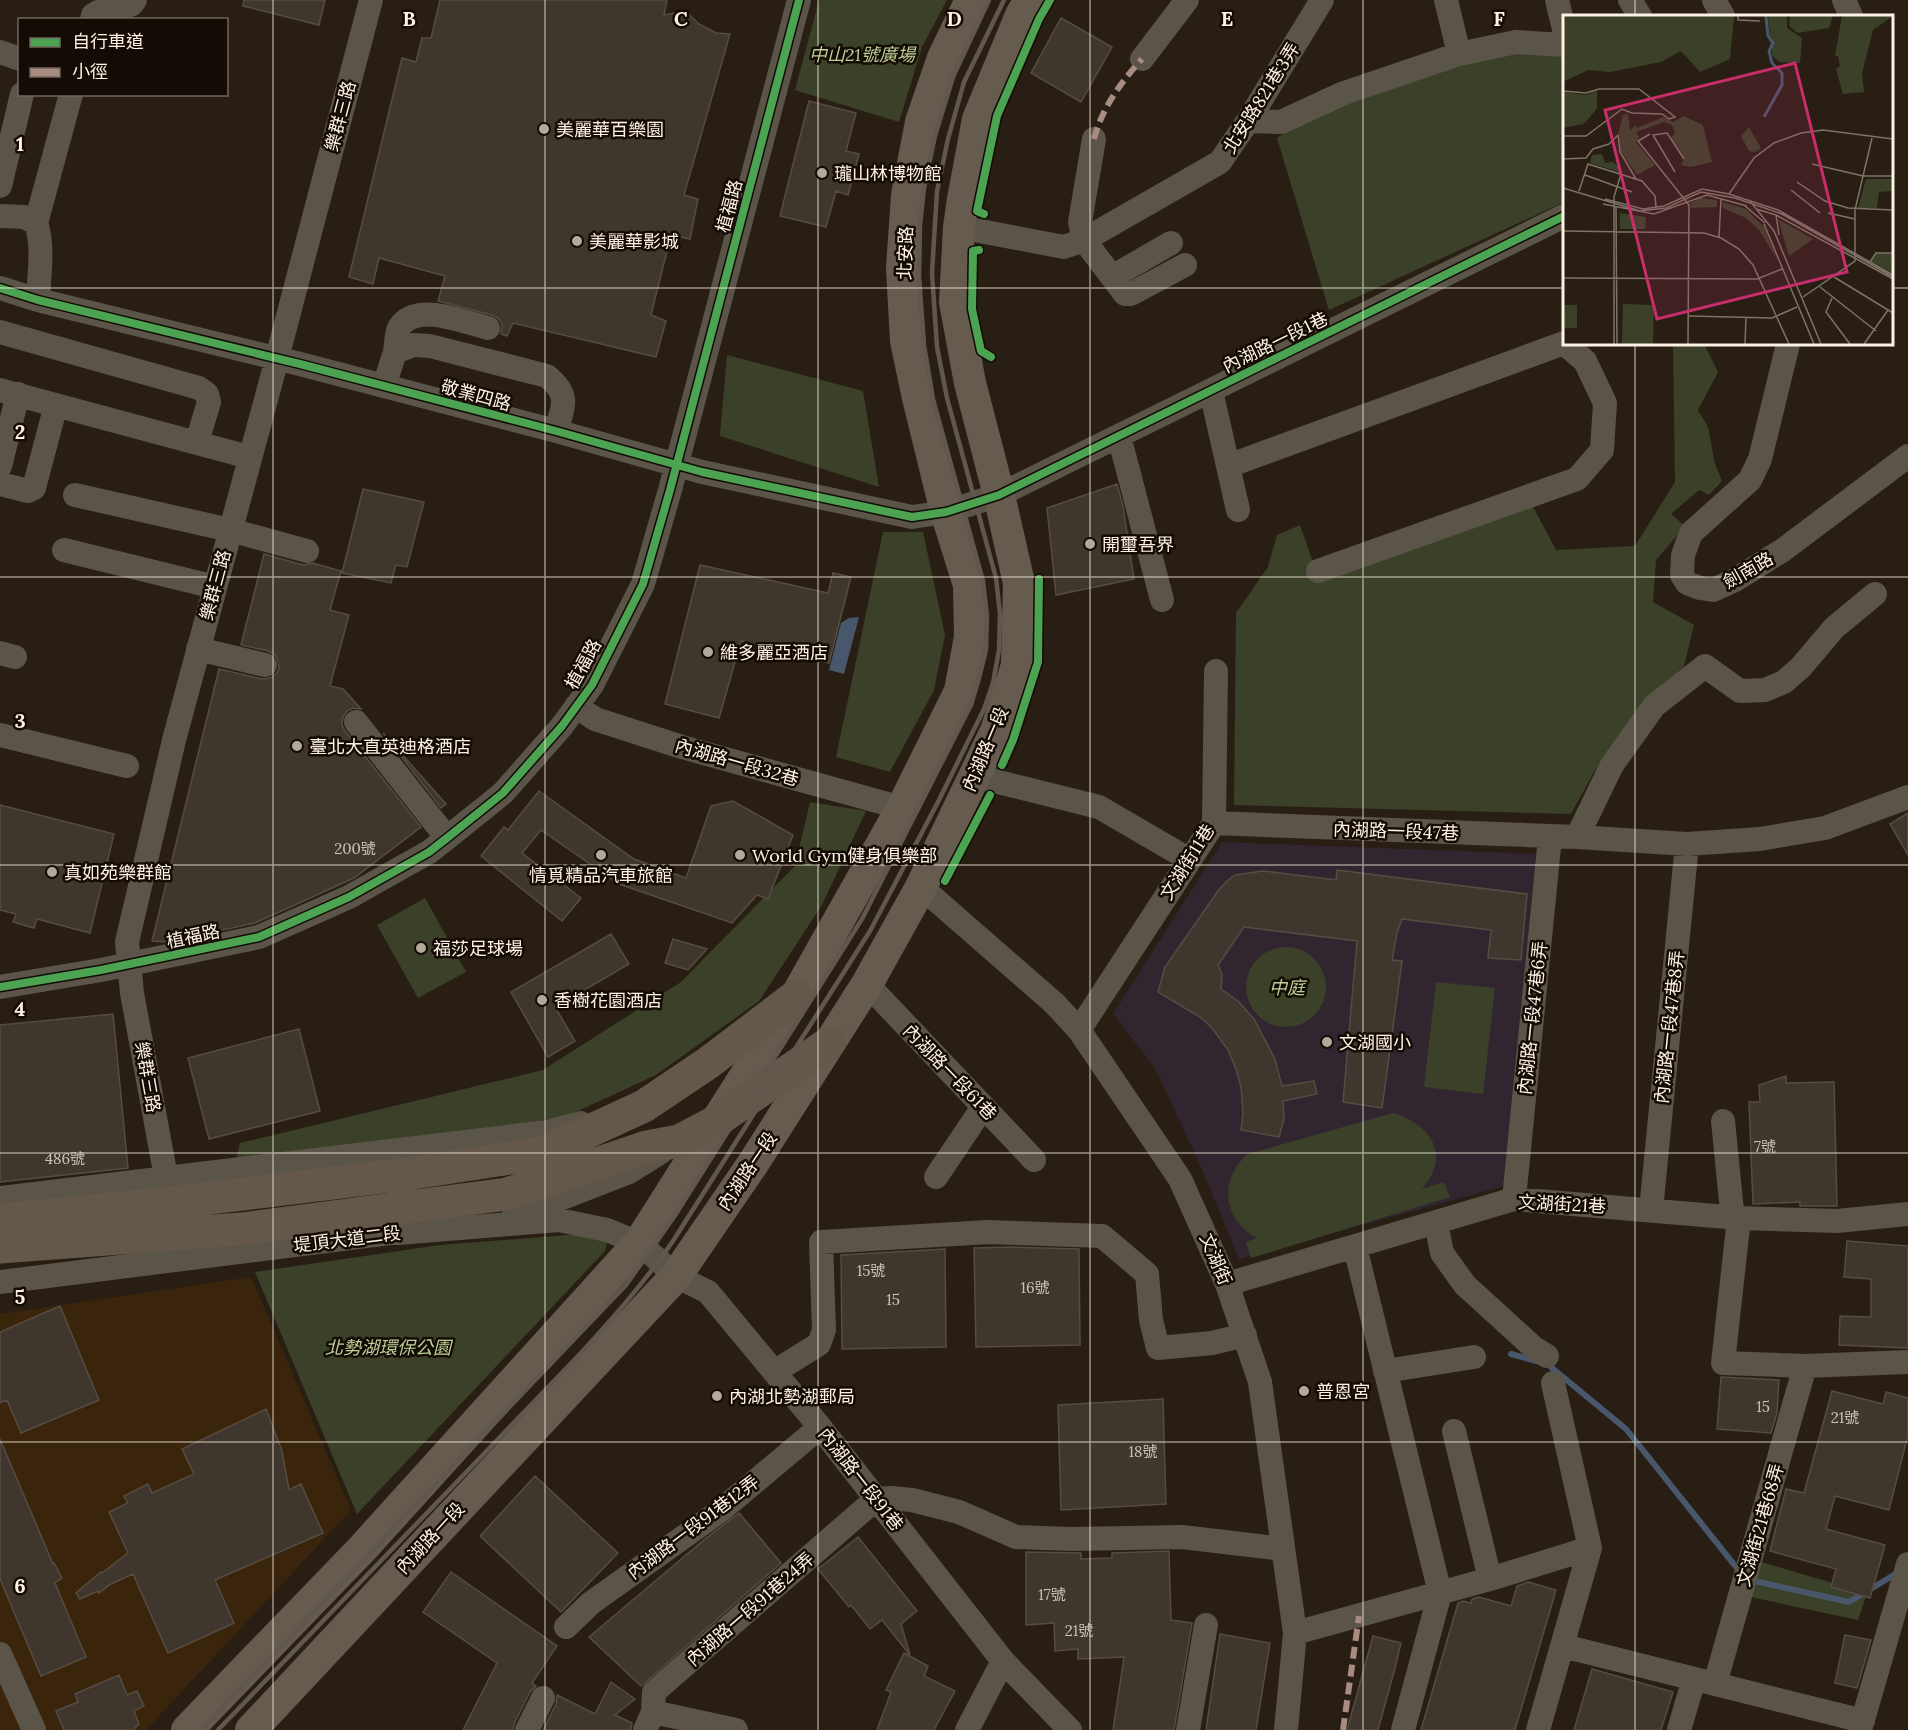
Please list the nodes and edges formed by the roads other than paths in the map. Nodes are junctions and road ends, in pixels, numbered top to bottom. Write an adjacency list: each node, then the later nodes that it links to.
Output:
1 (135, 0): 16 (street)
2 (371, 0): 44 (street, 樂群三路)
3 (799, 0): 54 (street, 植福路)
4 (971, 0): 61 (main road, 北安路)
5 (1030, 0): 31 (main road)
6 (1187, 0): 22 (street)
7 (1322, 0): 25 (street, 北安路821巷3弄)
8 (1446, 0): 20 (street)
9 (1557, 0): 17 (street)
10 (1630, 0): 13 (street)
11 (1714, 0): 14 (street)
12 (1844, 0): 15 (street)
13 (1639, 15)
14 (1722, 15)
15 (1851, 15)
16 (92, 18)
17 (1563, 25)
18 (1563, 45): 20 (street)
19 (0, 52): 21 (street)
20 (1459, 54): 25 (street)
21 (18, 58)
22 (1142, 60)
23 (22, 96): 27 (street)
24 (70, 96): 30 (street)
25 (1248, 121): 32 (street, 北安路821巷3弄)
26 (1094, 139): 32 (street)
27 (0, 186)
28 (0, 216): 30 (street)
29 (1563, 216): 46 (street, 內湖路一段1巷)
30 (36, 223): 37 (street)
31 (959, 227): 32 (street, 北安路821巷3弄); 59 (main road)
32 (1084, 240): 35 (street)
33 (1171, 243): 35 (street)
34 (1185, 266): 35 (street)
35 (1112, 277)
36 (0, 288): 37 (street, 敬業四路)
37 (38, 300): 44 (street, 敬業四路)
38 (488, 328): 43 (street)
39 (0, 332): 51 (street)
40 (1563, 343): 56 (street)
41 (1566, 345): 65 (street)
42 (1788, 345): 52 (street, 劍南路)
43 (395, 352): 45 (street); 49 (street)
44 (277, 358): 45 (street, 敬業四路); 53 (street, 樂群三路)
45 (384, 386): 49 (street, 敬業四路)
46 (1211, 391): 50 (street, 內湖路一段1巷); 56 (street)
47 (9, 392): 48 (street); 55 (street)
48 (56, 405): 51 (street); 57 (street)
49 (556, 431): 54 (street, 敬業四路)
50 (1119, 436): 59 (street, 內湖路一段1巷); 68 (street)
51 (197, 442): 53 (street)
52 (1908, 456)
53 (249, 457): 62 (street, 樂群三路)
54 (676, 465): 61 (street, 敬業四路); 72 (street, 植福路)
55 (0, 466)
56 (1228, 466): 60 (street)
57 (0, 484)
58 (75, 495): 62 (street)
59 (999, 495): 61 (street, 內湖路一段1巷); 76 (main road, 內湖路一段)
60 (1238, 510)
61 (946, 512): 78 (main road)
62 (230, 531): 64 (street); 66 (street, 樂群三路)
63 (64, 550): 66 (street)
64 (307, 551)
65 (1318, 571)
66 (215, 587): 69 (street, 樂群三路)
67 (1875, 594): 81 (street)
68 (1162, 600)
69 (198, 649): 70 (street); 86 (street, 樂群三路)
70 (265, 665)
71 (1216, 671): 79 (street, 文湖街11巷)
72 (576, 706): 78 (street, 內湖路一段32巷); 82 (street, 植福路)
73 (356, 722): 82 (street)
74 (0, 735): 75 (street)
75 (127, 766)
76 (974, 776): 84 (street); 85 (main road, 內湖路一段)
77 (1908, 797): 83 (street, 內湖路一段47巷)
78 (902, 808): 89 (main road)
79 (1214, 823): 80 (street, 內湖路一段47巷); 84 (street, 文湖街11巷)
80 (1550, 837): 81 (street, 內湖路一段47巷); 101 (street, 內湖路一段47巷6弄)
81 (1577, 837): 83 (street, 內湖路一段47巷)
82 (447, 838): 86 (street, 植福路)
83 (1687, 844): 102 (street, 內湖路一段47巷8弄)
84 (1190, 860): 90 (street, 文湖街11巷)
85 (921, 886): 87 (main road, 內湖路一段); 90 (street, 文湖街)
86 (129, 963): 88 (street, 植福路); 98 (street, 樂群三路)
87 (867, 984): 91 (main road, 內湖路一段); 93 (street, 內湖路一段61巷)
88 (0, 987)
89 (796, 996): 92 (highway); 95 (main road)
90 (1079, 1030): 113 (street, 文湖街)
91 (829, 1043): 95 (highway, 堤頂大道二段); 111 (main road, 內湖路一段)
92 (644, 1106): 98 (street); 105 (highway)
93 (983, 1107): 97 (street, 內湖路一段61巷); 99 (street)
94 (1724, 1121): 104 (street)
95 (715, 1122): 96 (highway, 堤頂大道二段); 108 (main road)
96 (679, 1141): 107 (street, 堤頂大道二段); 109 (highway, 堤頂大道二段)
97 (1034, 1160)
98 (166, 1177): 100 (street)
99 (936, 1177)
100 (0, 1198)
101 (1514, 1199): 102 (street, 文湖街21巷); 106 (street, 文湖街21巷)
102 (1651, 1210): 104 (street, 文湖街21巷)
103 (1908, 1214): 104 (street, 文湖街21巷)
104 (1739, 1218): 118 (street)
105 (0, 1220)
106 (1436, 1223): 110 (street, 文湖街21巷); 115 (street)
107 (398, 1233): 108 (street, 內湖路一段91巷); 112 (street, 堤頂大道二段)
108 (639, 1243): 111 (street, 內湖路一段91巷); 141 (main road)
109 (0, 1247)
110 (1355, 1247): 113 (street, 文湖街21巷); 119 (street)
111 (676, 1276): 120 (street, 內湖路一段91巷); 142 (main road, 內湖路一段)
112 (0, 1282)
113 (1227, 1284): 114 (street, 文湖街)
114 (1245, 1335): 120 (street); 126 (street, 文湖街)
115 (1547, 1356)
116 (1474, 1357): 119 (street)
117 (1908, 1362): 118 (street)
118 (1805, 1366): 136 (street, 文湖街21巷68弄)
119 (1385, 1371): 129 (street)
120 (774, 1372): 122 (street, 內湖路一段91巷)
121 (1554, 1383): 125 (street)
122 (820, 1427): 124 (street, 內湖路一段91巷); 131 (street, 內湖路一段91巷12弄)
123 (1454, 1431): 128 (street)
124 (876, 1499): 126 (street); 135 (street, 內湖路一段91巷); 138 (street, 內湖路一段91巷24弄)
125 (1590, 1548): 128 (street); 133 (street)
126 (1284, 1549): 132 (street, 文湖街)
127 (1908, 1564): 139 (street)
128 (1490, 1579): 129 (street)
129 (1440, 1593): 132 (street); 149 (street)
130 (1206, 1625): 147 (street)
131 (566, 1627)
132 (1295, 1633): 148 (street, 文湖街)
133 (1563, 1646): 136 (street); 150 (street)
134 (0, 1654): 140 (street)
135 (1003, 1661): 145 (street); 146 (street, 內湖路一段91巷)
136 (1705, 1682): 139 (street); 151 (street, 文湖街21巷68弄)
137 (543, 1698): 143 (street)
138 (649, 1721): 144 (street)
139 (1861, 1726)
140 (34, 1730)
141 (188, 1730)
142 (251, 1730)
143 (527, 1730)
144 (736, 1730)
145 (968, 1730)
146 (1070, 1730)
147 (1188, 1730)
148 (1286, 1730)
149 (1402, 1730)
150 (1538, 1730)
151 (1679, 1730)

